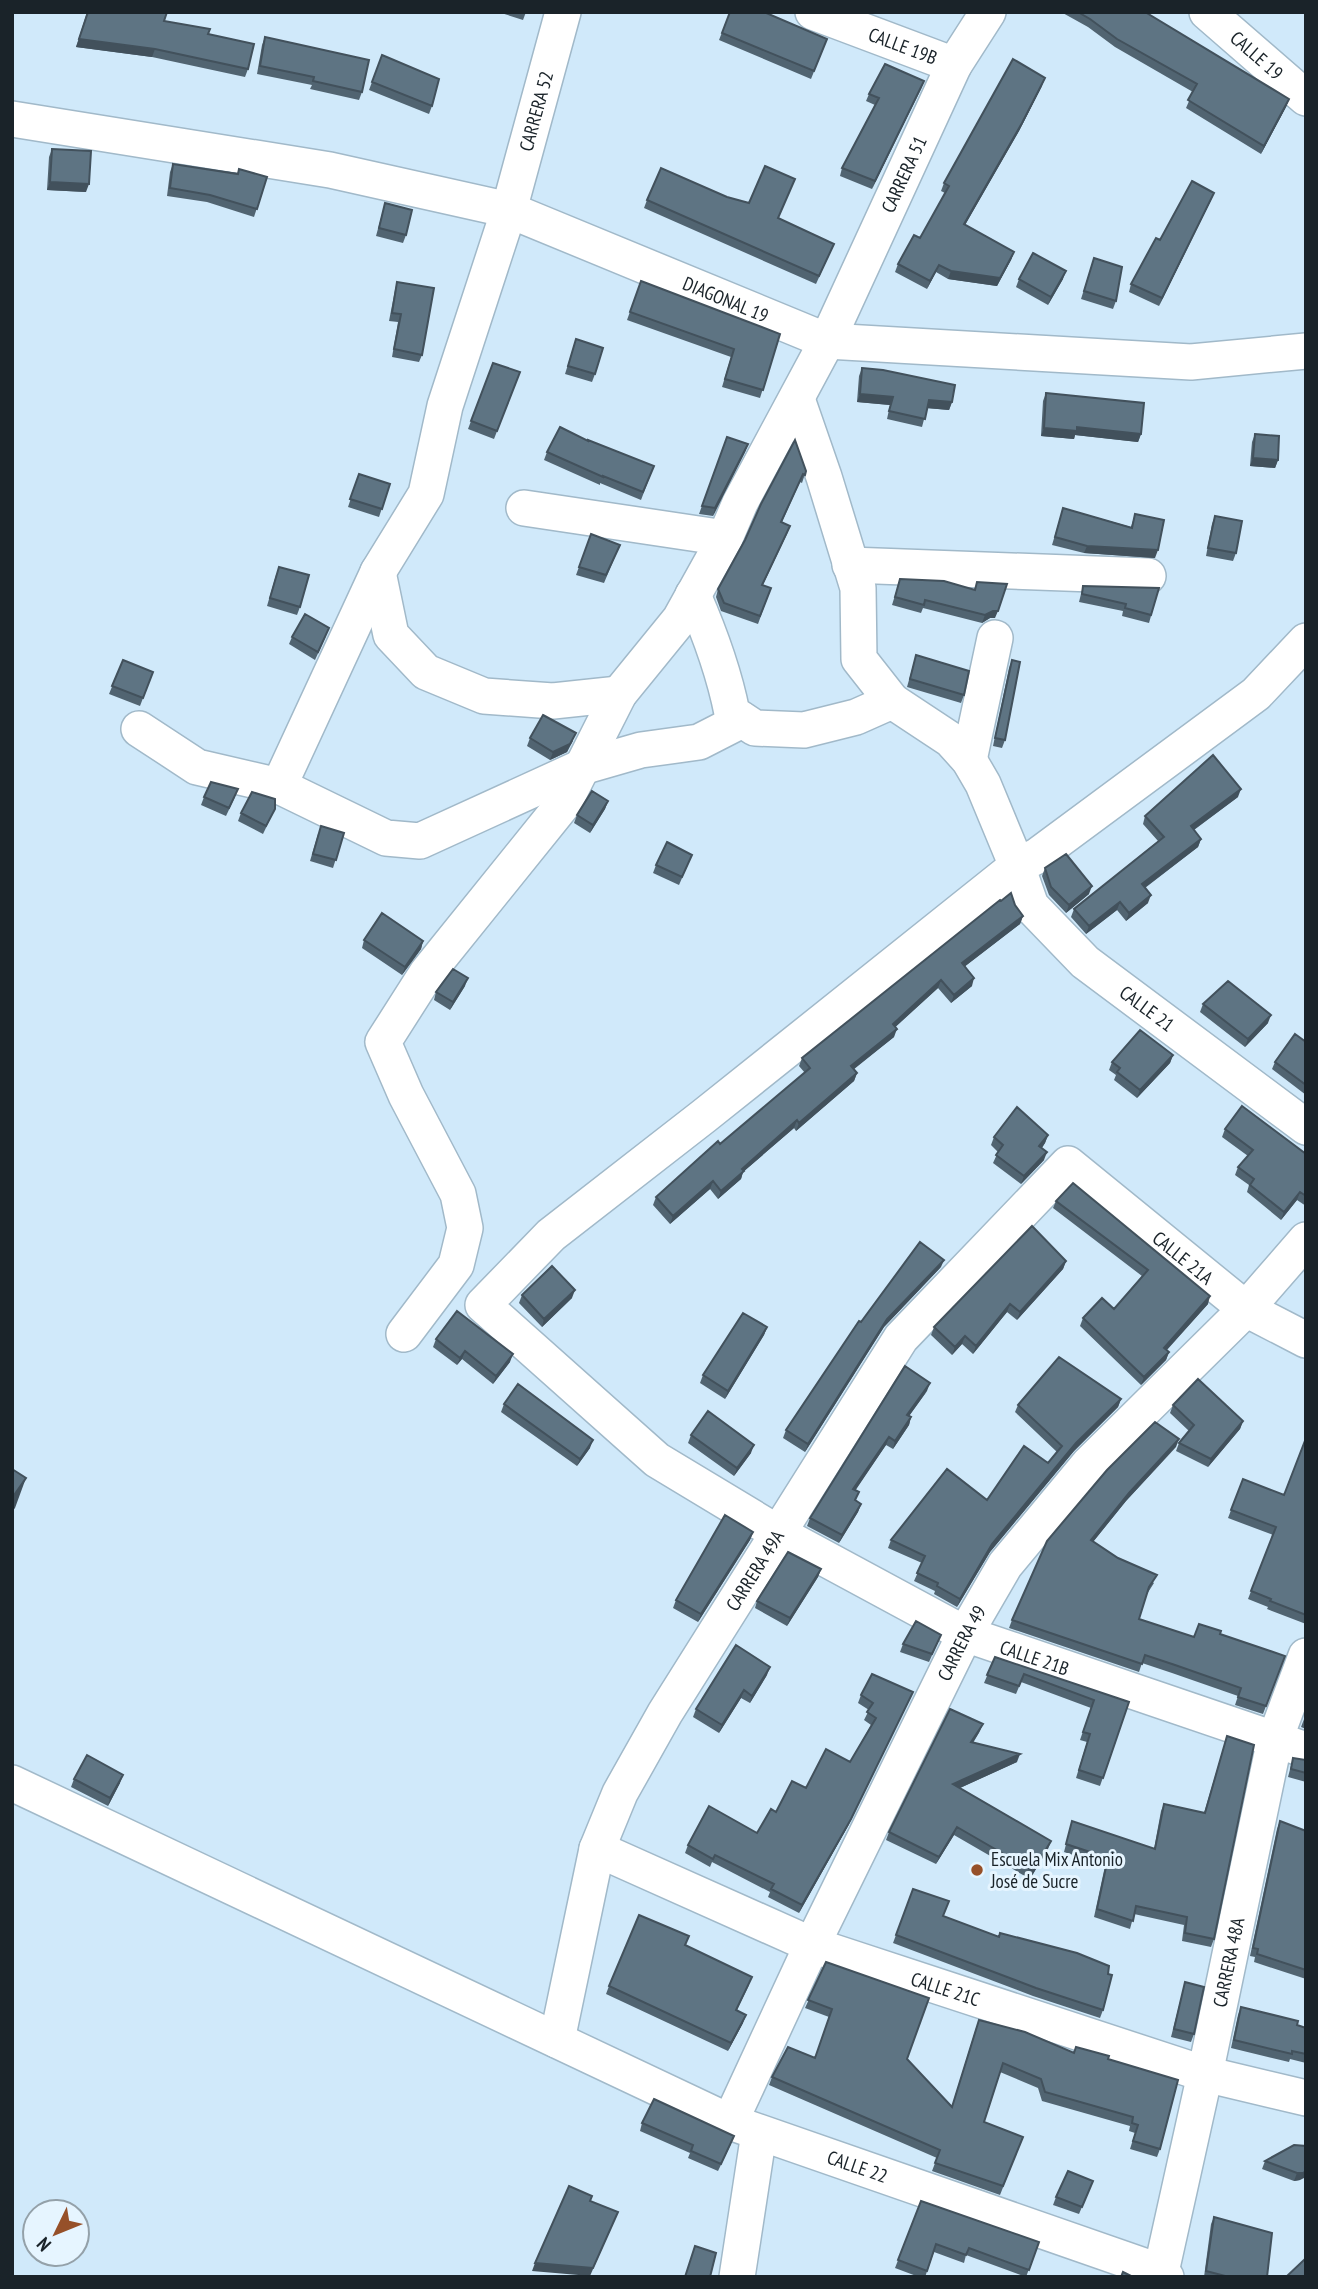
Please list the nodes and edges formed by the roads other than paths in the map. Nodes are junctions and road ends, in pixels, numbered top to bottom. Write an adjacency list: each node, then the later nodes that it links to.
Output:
1 (563, 12): 8 (street, CARRERA 52)
2 (813, 12): 5 (street, CALLE 19B)
3 (988, 12): 5 (street, CARRERA 51)
4 (1207, 12): 6 (street, CALLE 19)
5 (954, 65): 9 (street, CARRERA 51)
6 (1306, 99)
7 (12, 120): 8 (street, DIAGONAL 19)
8 (509, 210): 9 (street, DIAGONAL 19); 15 (street, CARRERA 52)
9 (827, 341): 10 (street, DIAGONAL 19); 11 (street, CARRERA 51)
10 (1306, 351)
11 (797, 399): 13 (street, CARRERA 51); 14 (street, CALLE 21)
12 (524, 508): 13 (street)
13 (725, 538): 17 (street, CARRERA 51)
14 (850, 565): 16 (street); 21 (street, CALLE 21)
15 (378, 572): 20 (street); 26 (street, CARRERA 52)
16 (1148, 576)
17 (693, 595): 20 (street, CARRERA 51); 22 (street)
18 (995, 638): 24 (street)
19 (1306, 641): 27 (street)
20 (620, 694): 25 (street, CARRERA 51)
21 (892, 701): 22 (street); 24 (street, CALLE 21)
22 (743, 720): 25 (street)
23 (139, 729): 26 (street)
24 (969, 760): 27 (street, CALLE 21)
25 (582, 767): 26 (street); 32 (street, CARRERA 51)
26 (279, 786)
27 (1017, 866): 28 (street, CALLE 21); 34 (street, CALLE 21B)
28 (1306, 1127)
29 (1068, 1164): 31 (street, CALLE 21A); 34 (street, CARRERA 49A)
30 (1306, 1240): 31 (street, CARRERA 49)
31 (1246, 1309): 33 (street, CALLE 21A); 35 (street, CARRERA 49)
32 (404, 1334)
33 (1306, 1340)
34 (778, 1533): 35 (street, CALLE 21B); 39 (street, CARRERA 49A)
35 (965, 1634): 37 (street, CALLE 21B); 40 (street, CARRERA 49)
36 (1306, 1656): 37 (street, CARRERA 48A)
37 (1290, 1745): 42 (street, CARRERA 48A)
38 (12, 1783): 41 (street, CALLE 22)
39 (597, 1849): 40 (street, CALLE 21C); 41 (street, CARRERA 49A)
40 (812, 1945): 42 (street, CALLE 21C); 44 (street, CARRERA 49)
41 (557, 2040): 44 (street, CALLE 22)
42 (1205, 2074): 43 (street, CALLE 21C); 45 (street, CARRERA 48A)
43 (1306, 2098)
44 (745, 2128): 45 (street, CALLE 22); 46 (street, CARRERA 49)
45 (1164, 2275)
46 (737, 2277)

